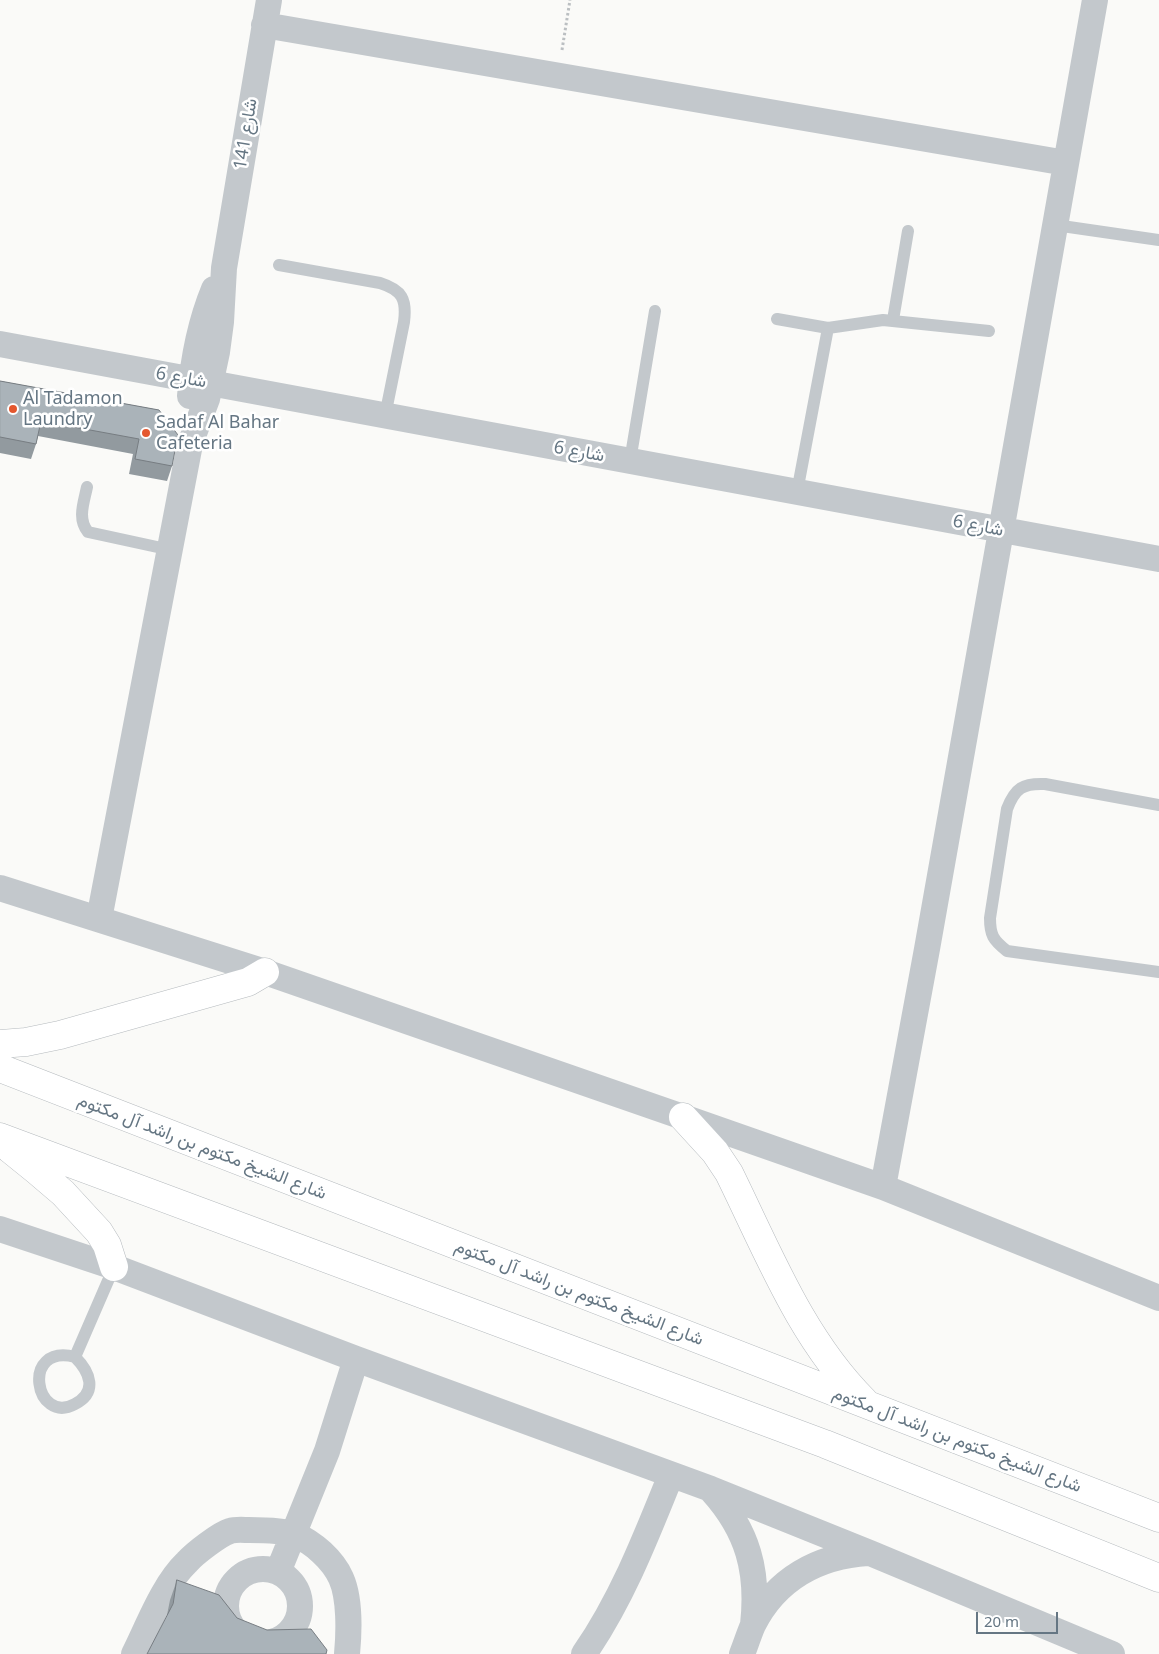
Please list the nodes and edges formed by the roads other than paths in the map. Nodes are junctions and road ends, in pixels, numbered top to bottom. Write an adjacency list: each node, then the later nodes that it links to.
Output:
1 (1095, 0): 3 (street)
2 (266, 12): 3 (street); 14 (street, شارع 141)
3 (1066, 163): 4 (street)
4 (1056, 225): 6 (lane); 19 (street)
5 (908, 231): 10 (lane)
6 (1159, 240)
7 (279, 265): 15 (lane)
8 (655, 311): 16 (lane)
9 (777, 319): 11 (lane)
10 (893, 320): 11 (lane); 12 (lane)
11 (828, 328): 18 (lane)
12 (989, 331)
13 (0, 344): 14 (street, شارع 6)
14 (201, 382): 15 (street, شارع 6); 20 (street, شارع 141)
15 (385, 416): 16 (street, شارع 6)
16 (630, 461): 18 (street, شارع 6)
17 (87, 487): 20 (lane)
18 (797, 492): 19 (street, شارع 6)
19 (1001, 530): 21 (street, شارع 6); 32 (street)
20 (171, 550): 24 (street, شارع 141)
21 (1159, 559)
22 (1159, 805): 26 (lane)
23 (0, 888): 24 (street)
24 (100, 919): 25 (street)
25 (265, 972): 27 (main road); 29 (street)
26 (1159, 972)
27 (0, 1044)
28 (0, 1068): 38 (main road, شارع الشيخ مكتوم بن راشد آل مكتوم)
29 (683, 1116): 32 (street); 38 (main road)
30 (0, 1137): 45 (main road)
31 (0, 1143): 34 (main road)
32 (883, 1188): 35 (street)
33 (0, 1229): 34 (street)
34 (114, 1267): 36 (lane); 37 (street)
35 (1159, 1298)
36 (74, 1357): 36 (lane)
37 (356, 1359): 39 (street); 42 (street)
38 (868, 1406): 41 (main road, شارع الشيخ مكتوم بن راشد آل مكتوم)
39 (671, 1475): 40 (street); 49 (street)
40 (711, 1489): 43 (street); 46 (street)
41 (1159, 1518)
42 (294, 1534): 44 (street); 47 (street); 48 (street)
43 (870, 1553): 46 (street); 51 (street)
44 (278, 1572)
45 (1159, 1578)
46 (753, 1626): 50 (street)
47 (134, 1654)
48 (347, 1654)
49 (584, 1654)
50 (742, 1654)
51 (1112, 1654)

